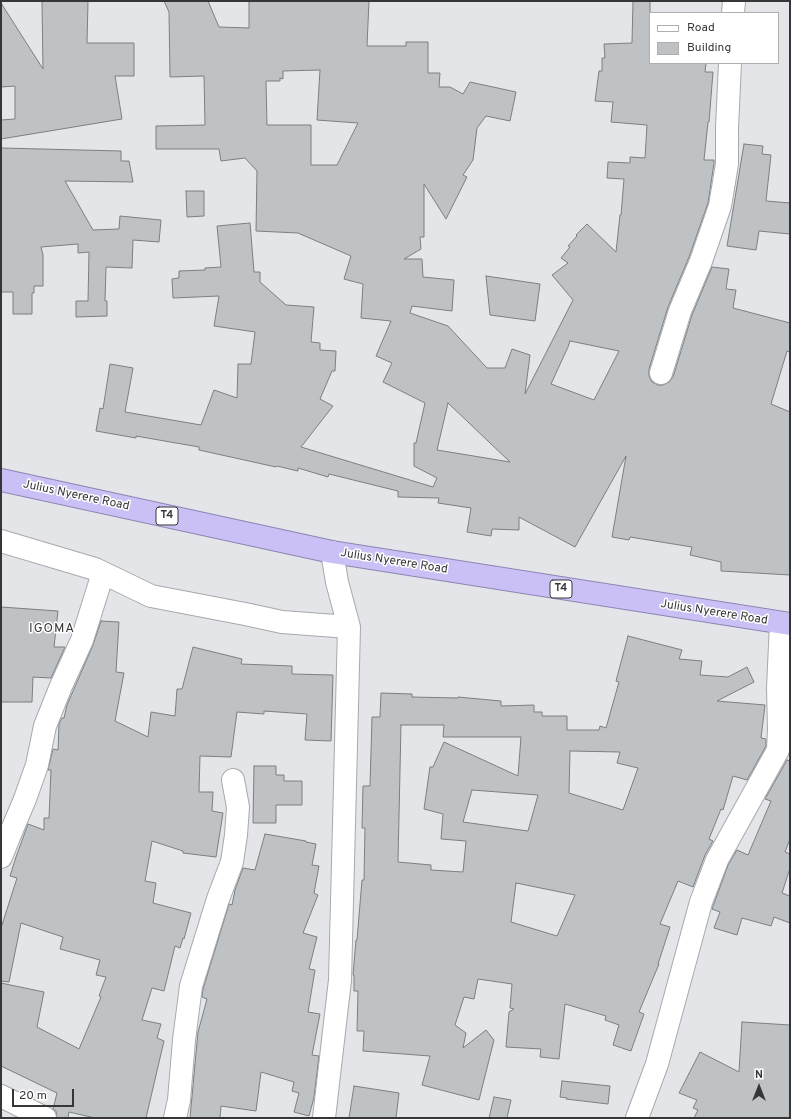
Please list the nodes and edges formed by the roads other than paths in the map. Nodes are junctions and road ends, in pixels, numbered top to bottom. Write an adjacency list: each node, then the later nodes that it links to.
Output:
1 (734, 1): 2 (street)
2 (733, 12)
3 (730, 64): 4 (street)
4 (662, 373)
5 (1, 480): 7 (highway, Julius Nyerere Road / T4)
6 (1, 541): 8 (street)
7 (332, 552): 9 (highway, Julius Nyerere Road / T4); 10 (street)
8 (103, 573): 10 (street); 12 (street)
9 (786, 624): 17 (street)
10 (349, 627): 16 (street)
11 (233, 780): 15 (street)
12 (1, 857)
13 (1, 1096): 14 (street)
14 (45, 1118)
15 (175, 1118)
16 (324, 1118)
17 (637, 1118)

